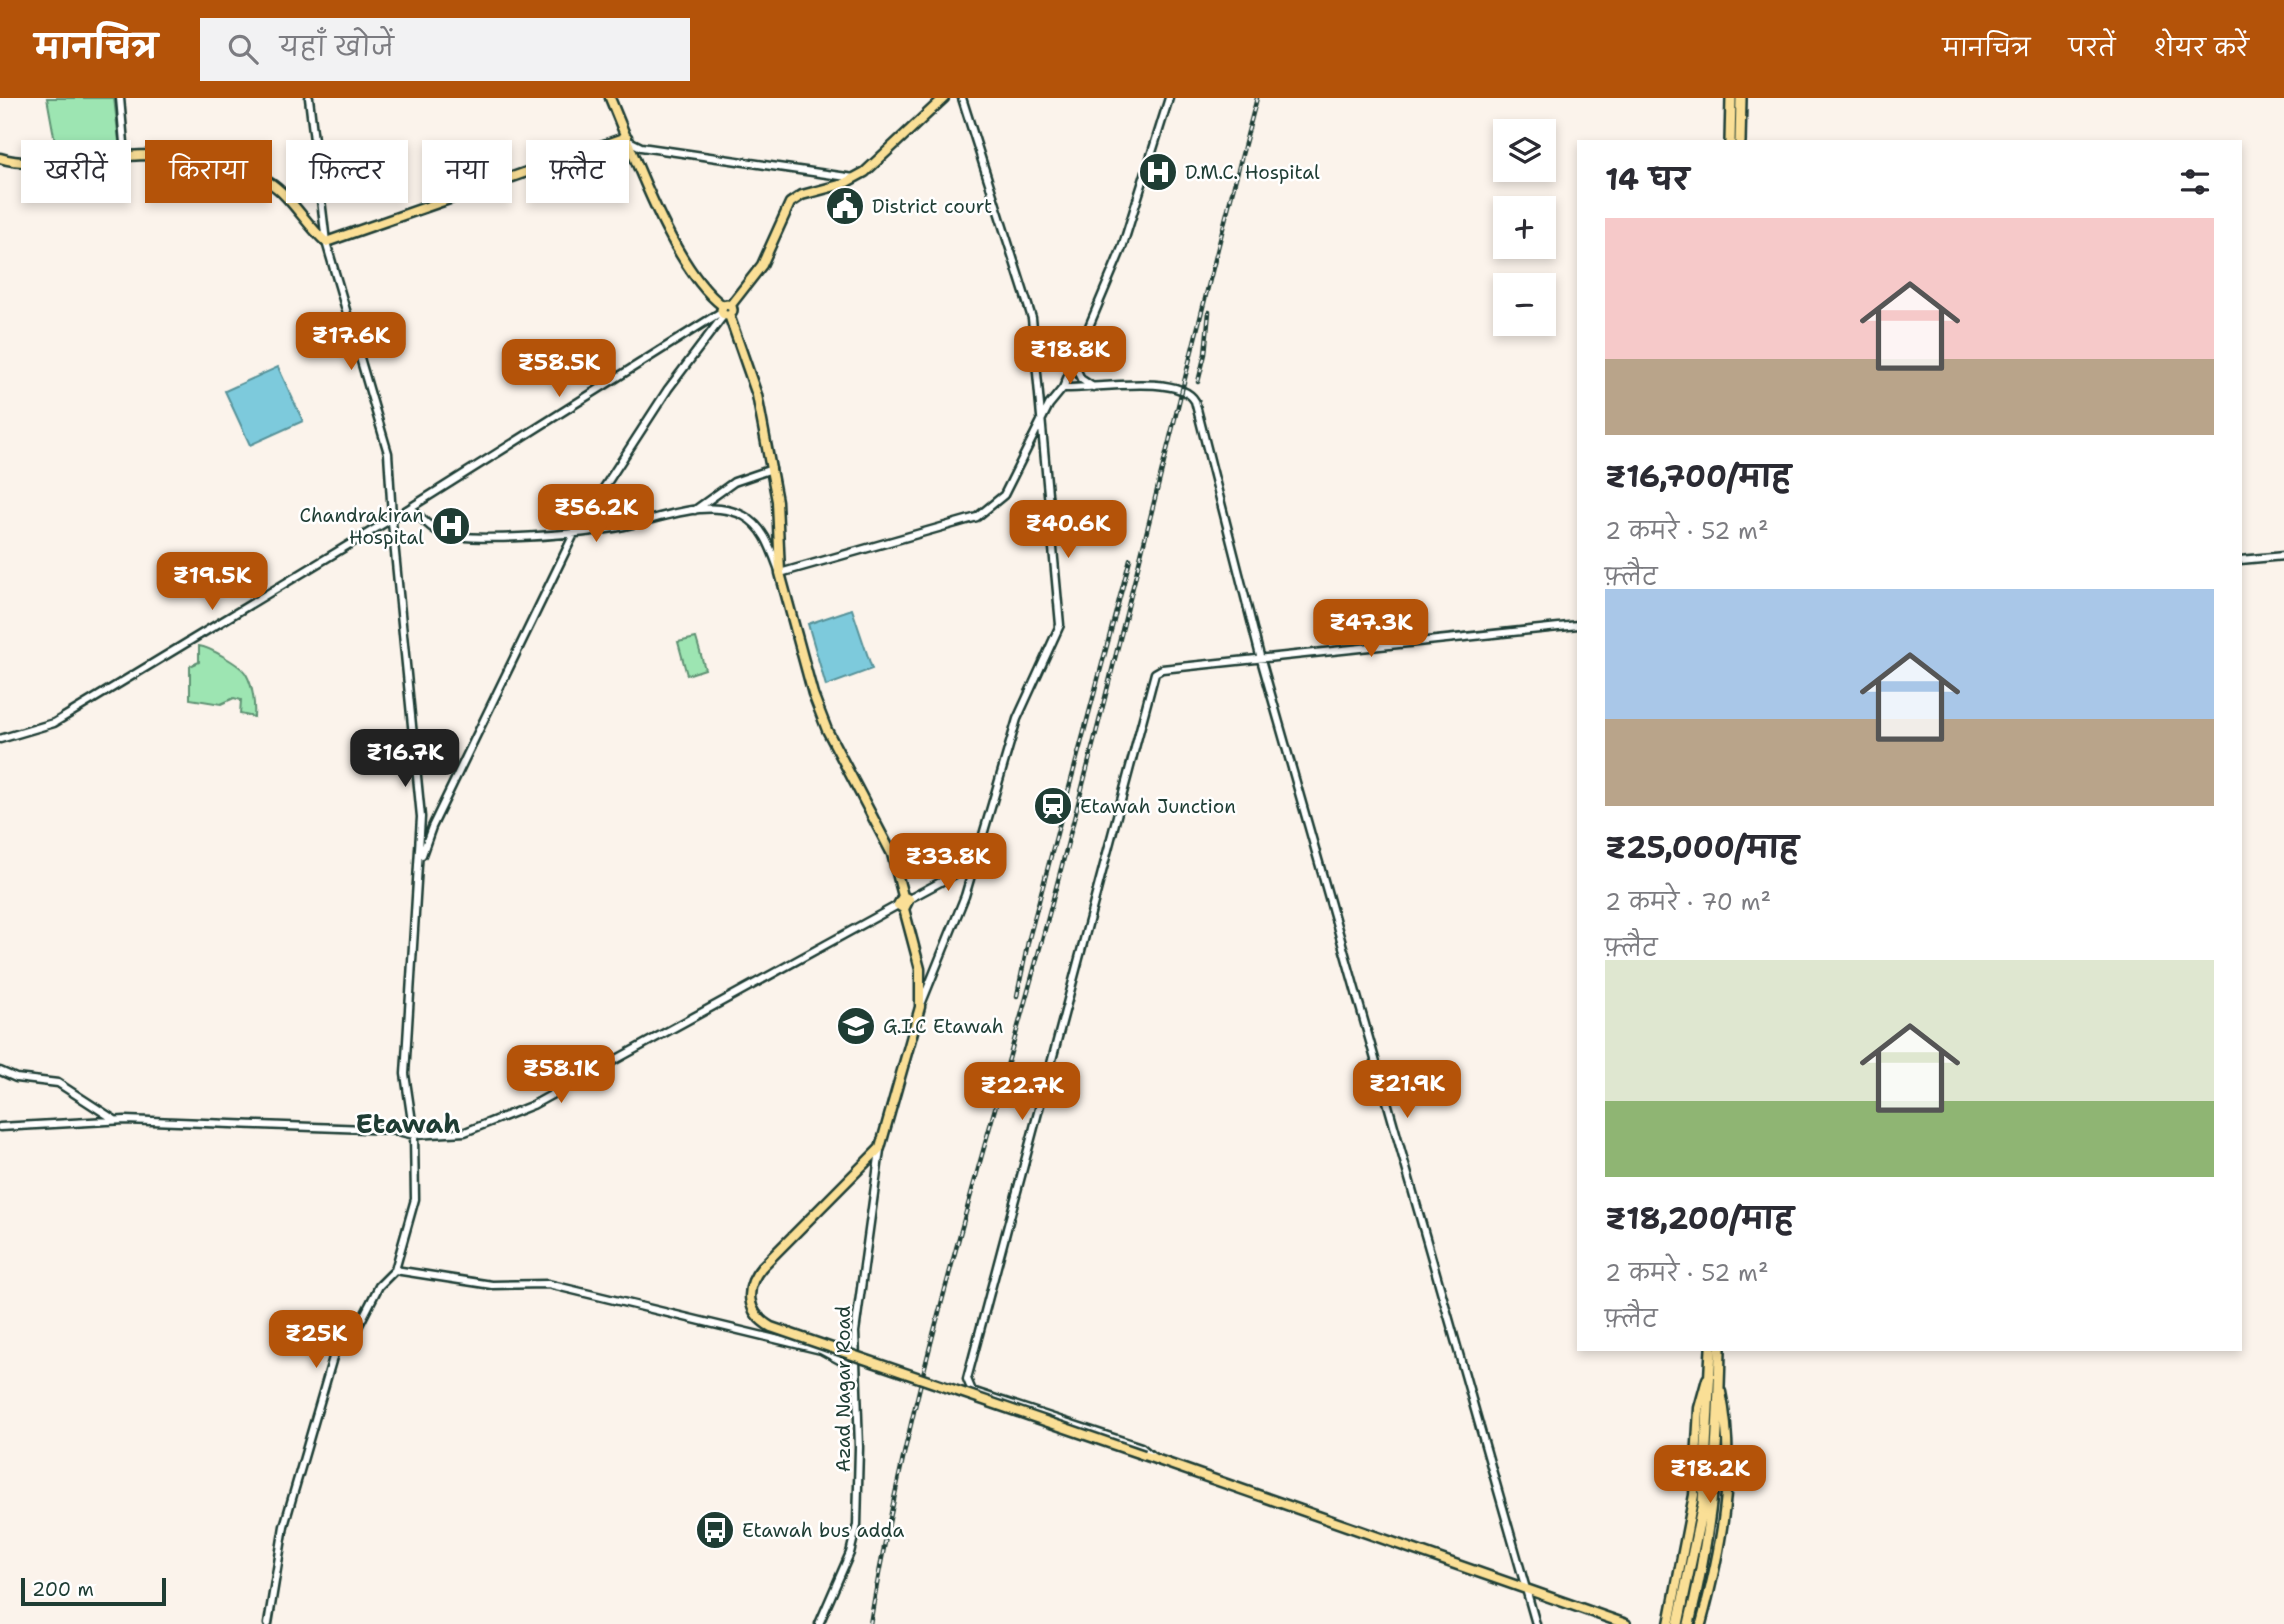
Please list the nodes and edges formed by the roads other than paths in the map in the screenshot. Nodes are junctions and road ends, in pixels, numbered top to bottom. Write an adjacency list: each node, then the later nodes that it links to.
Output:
1 (120, 98): 11 (street)
2 (309, 98): 18 (street)
3 (610, 98): 10 (main road)
4 (944, 98): 9 (main road)
5 (962, 98): 23 (street)
6 (1169, 98): 20 (street)
7 (1731, 98): 12 (highway)
8 (1741, 98): 13 (highway)
9 (934, 102): 17 (main road)
10 (628, 139): 17 (street); 18 (main road); 19 (main road)
11 (124, 140)
12 (1730, 140)
13 (1740, 140)
14 (131, 154): 18 (main road)
15 (0, 158): 16 (main road)
16 (21, 160)
17 (855, 178): 19 (main road)
18 (326, 242): 27 (street)
19 (727, 311): 24 (main road); 25 (street); 28 (street)
20 (1073, 362): 21 (street); 22 (street)
21 (1063, 388): 22 (street); 23 (street)
22 (1095, 388): 33 (street)
23 (1039, 428): 31 (street); 36 (street)
24 (772, 469): 26 (street); 31 (main road)
25 (411, 508): 27 (street); 28 (street)
26 (695, 510): 28 (street); 31 (street)
27 (391, 519): 34 (street); 35 (street)
28 (574, 534): 35 (street)
29 (2284, 556): 30 (street)
30 (2242, 560)
31 (780, 573): 37 (main road)
32 (1577, 625): 33 (street)
33 (1260, 656): 51 (street); 52 (street)
34 (0, 739)
35 (420, 860): 43 (street)
36 (974, 863): 37 (street); 39 (street)
37 (906, 898): 38 (main road)
38 (901, 907): 39 (main road); 43 (street)
39 (920, 1007): 44 (main road)
40 (0, 1071): 41 (street)
41 (116, 1121): 42 (street); 43 (street)
42 (0, 1127)
43 (414, 1135): 45 (street)
44 (880, 1148): 49 (street, Azad Nagar Road); 51 (main road, bridge)
45 (395, 1270): 49 (street); 53 (street)
46 (1711, 1351): 48 (highway)
47 (1720, 1351): 50 (highway)
48 (1711, 1365): 57 (main road); 58 (highway)
49 (856, 1368): 54 (street, Azad Nagar Road)
50 (1719, 1386): 59 (highway); 60 (main road)
51 (1156, 1459): 52 (main road)
52 (1528, 1590): 55 (street); 56 (main road)
53 (268, 1624)
54 (819, 1624)
55 (1536, 1624)
56 (1626, 1624)
57 (1669, 1624)
58 (1678, 1624)
59 (1689, 1624)
60 (1701, 1624)

